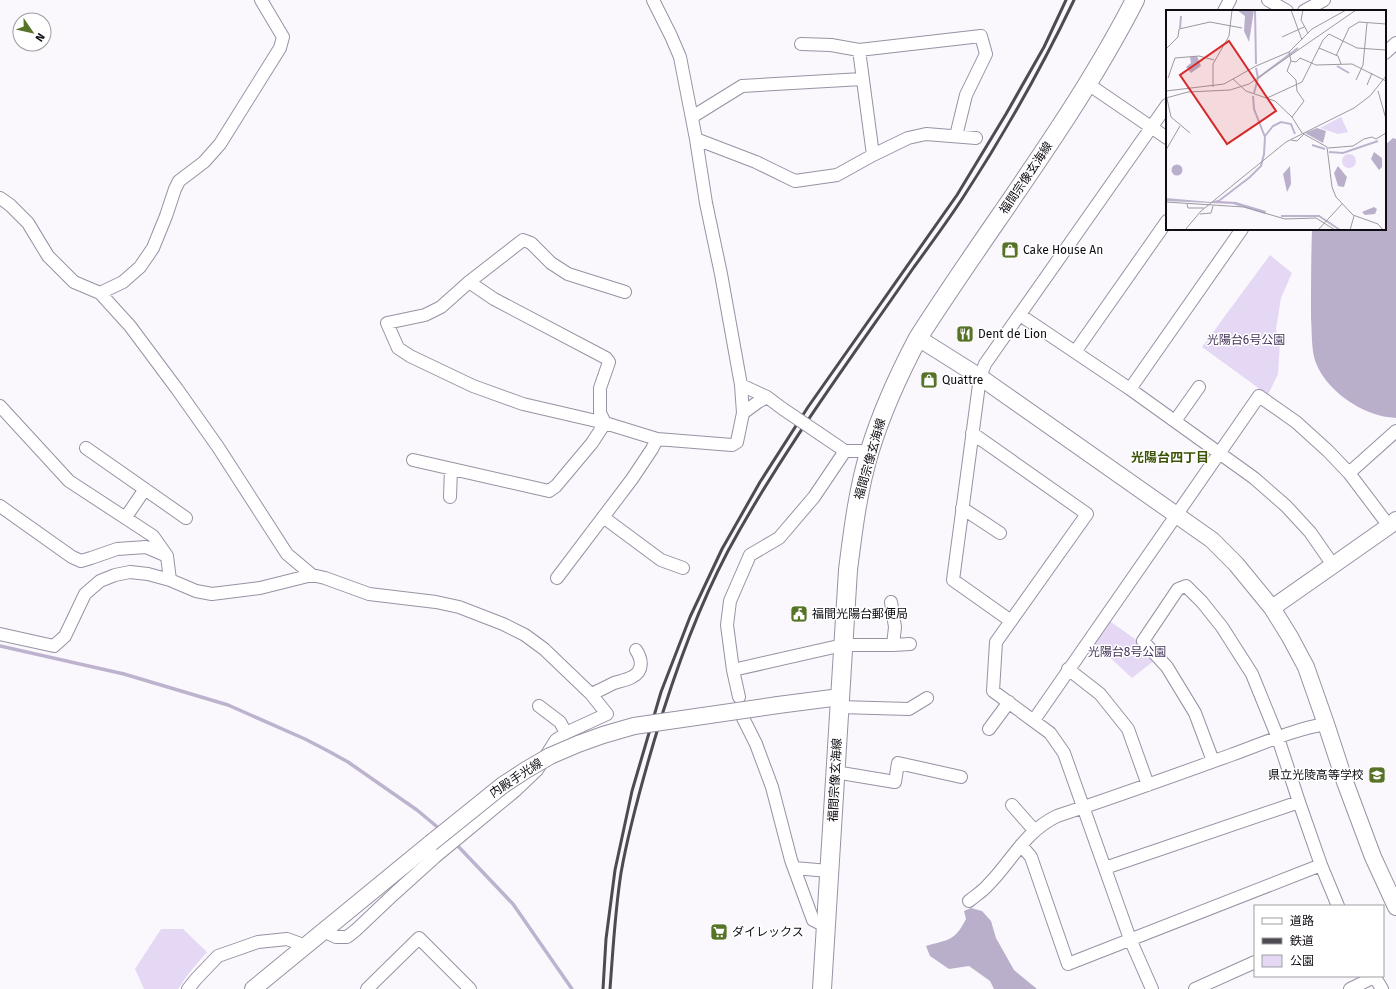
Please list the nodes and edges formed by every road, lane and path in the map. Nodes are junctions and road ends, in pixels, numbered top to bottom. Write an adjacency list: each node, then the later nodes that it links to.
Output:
1 (261, 0): 29 (street)
2 (653, 0): 17 (street)
3 (1135, 0): 15 (main road, 福間宗像玄海線)
4 (1230, 0): 7 (street)
5 (1268, 0): 8 (street)
6 (1324, 0): 9 (street)
7 (1225, 10)
8 (1285, 10)
9 (1306, 10)
10 (1396, 43): 13 (street)
11 (801, 44): 12 (street)
12 (859, 50): 14 (street); 19 (street)
13 (1386, 52)
14 (862, 79): 17 (street); 23 (street)
15 (1088, 84): 18 (street); 31 (main road, 福間宗像玄海線)
16 (1166, 106): 18 (street)
17 (692, 117): 22 (street)
18 (1151, 128): 20 (street); 30 (street)
19 (956, 136): 21 (street); 23 (street)
20 (1166, 137)
21 (976, 138)
22 (696, 139): 23 (street); 34 (street)
23 (873, 155)
24 (0, 198): 29 (street)
25 (1166, 222): 32 (street)
26 (1241, 230): 36 (street)
27 (469, 282): 28 (street); 41 (street); 41 (street)
28 (625, 292)
29 (100, 293): 65 (street)
30 (1020, 315): 32 (street); 33 (street)
31 (918, 338): 33 (street); 47 (main road, 福間宗像玄海線)
32 (1075, 352): 36 (street)
33 (980, 377): 43 (street); 56 (street)
34 (741, 385): 37 (street); 39 (street)
35 (1199, 387): 40 (street)
36 (1130, 389): 40 (street)
37 (767, 397): 39 (street); 46 (street, bridge)
38 (0, 406): 57 (street)
39 (743, 413): 44 (street)
40 (1175, 422): 48 (street)
41 (605, 423): 44 (street); 50 (street)
42 (1396, 431): 51 (street)
43 (972, 433): 55 (street); 70 (street)
44 (657, 439): 58 (street)
45 (86, 448): 52 (street)
46 (845, 451): 47 (street); 77 (street)
47 (870, 451): 74 (main road, 福間宗像玄海線)
48 (1220, 453): 51 (street); 56 (street); 63 (street)
49 (413, 460): 50 (street)
50 (451, 469): 53 (street)
51 (1349, 473): 60 (street)
52 (145, 489): 57 (street); 59 (street)
53 (450, 497)
54 (0, 506): 62 (street)
55 (962, 508): 61 (street); 70 (street)
56 (1176, 514): 69 (street); 76 (street)
57 (126, 517): 62 (street)
58 (604, 517): 64 (street); 66 (street)
59 (186, 518)
60 (1393, 523): 63 (street)
61 (1000, 533)
62 (167, 556): 67 (street)
63 (1333, 565): 69 (street)
64 (683, 568)
65 (312, 576): 67 (street); 78 (street)
66 (557, 578)
67 (170, 580): 71 (street)
68 (892, 602): 73 (street)
69 (1272, 608): 86 (street)
70 (1011, 621): 82 (street)
71 (0, 634)
72 (910, 644): 73 (street)
73 (893, 645): 74 (street)
74 (843, 646): 77 (street); 81 (main road, 福間宗像玄海線)
75 (636, 650): 78 (street)
76 (1068, 669): 85 (street); 93 (street)
77 (733, 670): 79 (street)
78 (591, 694): 88 (street)
79 (739, 697)
80 (927, 698): 81 (street)
81 (839, 702): 91 (main road, 福間宗像玄海線); 107 (street, 内殿手光線, bridge)
82 (1009, 702): 85 (street); 87 (street)
83 (539, 706): 88 (street)
84 (743, 718): 100 (street)
85 (1034, 720): 96 (street)
86 (1326, 724): 89 (street); 105 (street)
87 (990, 729)
88 (566, 733): 107 (street)
89 (1278, 738): 90 (street); 90 (street); 94 (street)
90 (1213, 762): 93 (street)
91 (835, 772): 92 (street); 102 (main road, 福間宗像玄海線)
92 (961, 777)
93 (1148, 786): 96 (street)
94 (1299, 802): 99 (street); 101 (street)
95 (1012, 805): 97 (street)
96 (1083, 807): 97 (street); 101 (street)
97 (1034, 830): 98 (street)
98 (1021, 846): 103 (street); 108 (street)
99 (1321, 865): 104 (street); 108 (street)
100 (794, 868): 102 (street); 106 (street)
101 (1105, 868): 108 (street)
102 (829, 871): 106 (main road, 福間宗像玄海線)
103 (969, 900)
104 (1338, 905)
105 (1396, 907)
106 (825, 926): 117 (main road, 福間宗像玄海線)
107 (323, 931): 109 (street, 内殿手光線)
108 (1130, 939): 118 (street)
109 (306, 946): 113 (street, 内殿手光線); 115 (street)
110 (1254, 962): 119 (street)
111 (1372, 977): 120 (street)
112 (1375, 977): 121 (street)
113 (263, 986)
114 (465, 988): 116 (street)
115 (188, 989)
116 (367, 989)
117 (822, 989)
118 (1152, 989)
119 (1195, 989)
120 (1350, 989)
121 (1382, 989)

